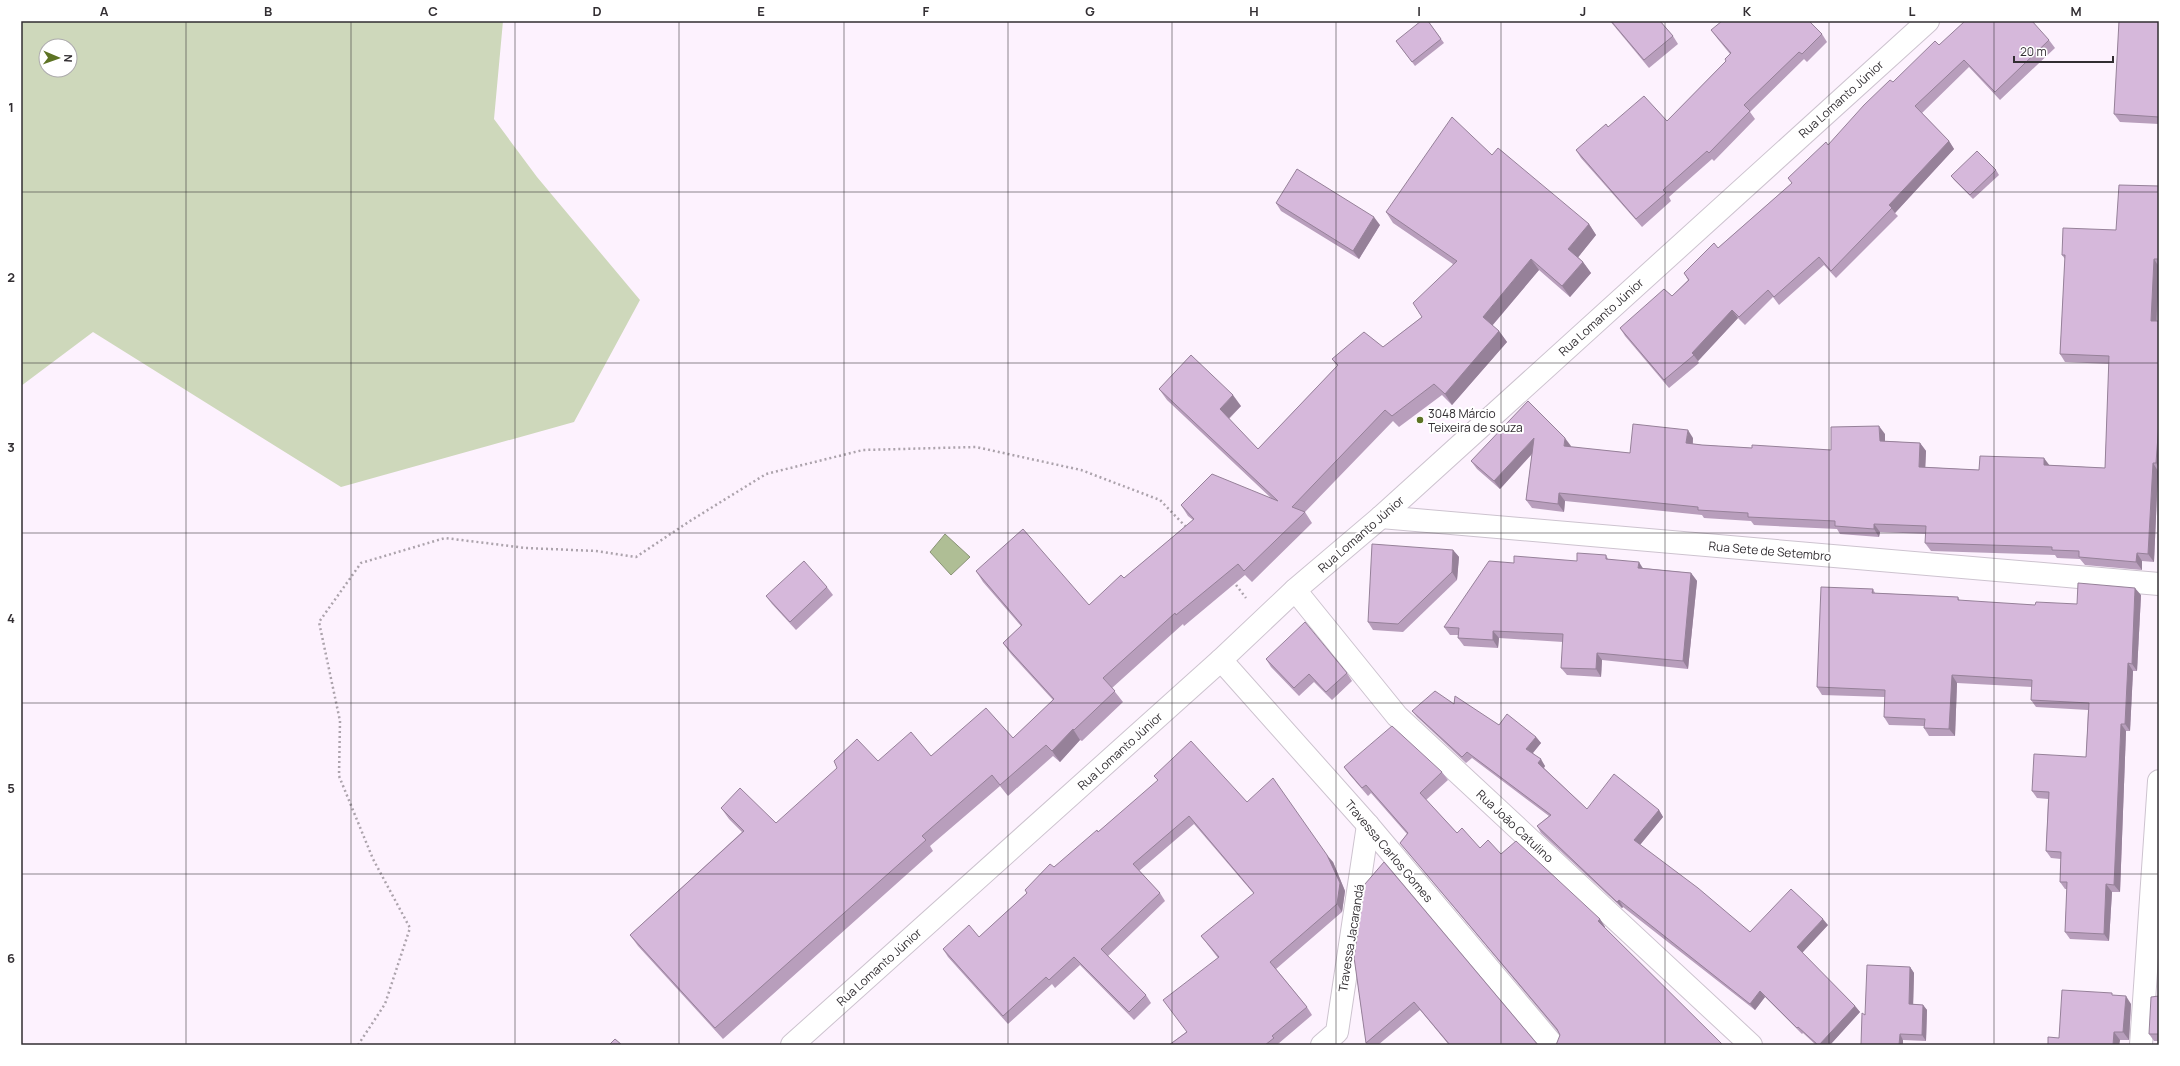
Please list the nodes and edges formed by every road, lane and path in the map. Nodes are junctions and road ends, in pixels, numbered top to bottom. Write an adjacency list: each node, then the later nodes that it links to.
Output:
1 (1928, 21): 2 (street, Rua Lomanto Júnior)
2 (1381, 518): 5 (street, Rua Sete de Setembro); 6 (street, Rua Lomanto Júnior)
3 (1191, 533): 12 (path)
4 (1231, 578): 7 (path)
5 (2159, 584)
6 (1296, 590): 7 (street, Rua Lomanto Júnior); 15 (street, Rua João Catulino)
7 (1264, 620): 8 (street, Rua Lomanto Júnior)
8 (1221, 660): 10 (street, Travessa Carlos Gomes); 13 (street, Rua Lomanto Júnior)
9 (2159, 781): 16 (street)
10 (1368, 825): 11 (street, Travessa Jacarandá); 14 (street, Travessa Carlos Gomes)
11 (1336, 1041)
12 (358, 1045)
13 (792, 1045)
14 (1553, 1045)
15 (1751, 1045)
16 (2141, 1045)

